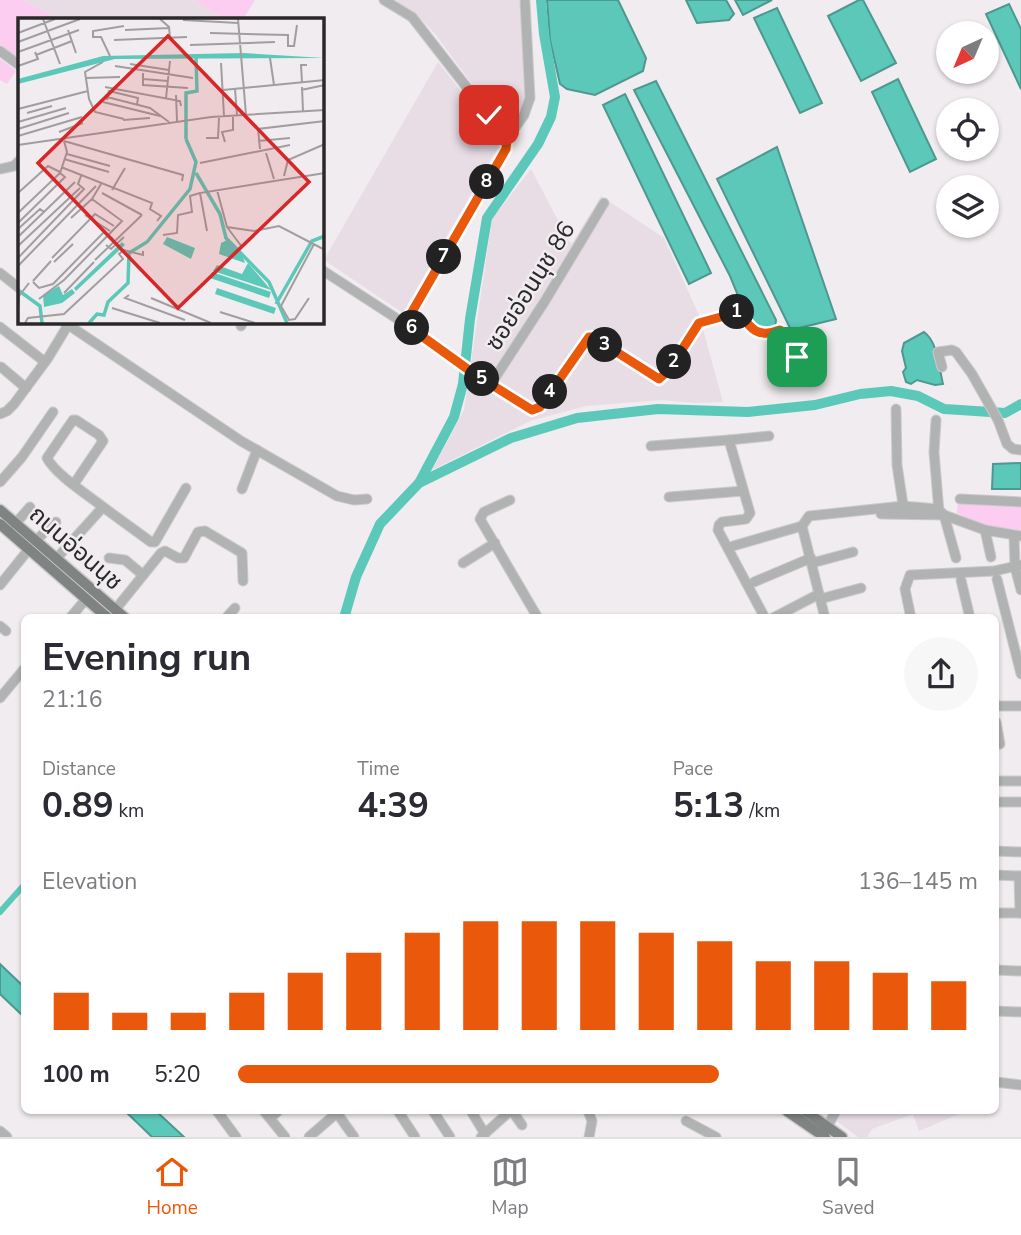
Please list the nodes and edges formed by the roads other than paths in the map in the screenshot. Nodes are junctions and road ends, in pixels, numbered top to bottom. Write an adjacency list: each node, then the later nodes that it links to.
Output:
1 (384, 0): 5 (street)
2 (525, 2): 5 (street)
3 (0, 51): 4 (street)
4 (18, 64)
5 (507, 139): 13 (street)
6 (18, 162): 7 (street)
7 (0, 169)
8 (604, 203): 19 (street, ซอยอ่อนนุช 86)
9 (324, 271): 13 (street, ซอยอ่อนนุช 86)
10 (0, 273): 11 (street)
11 (18, 287)
12 (66, 324): 16 (street); 28 (street)
13 (405, 324): 19 (street, ซอยอ่อนนุช 86)
14 (0, 327): 16 (street)
15 (797, 357): 19 (street, ซอยอ่อนนุช 86)
16 (45, 362): 20 (street)
17 (942, 367): 29 (street)
18 (1, 368): 20 (street)
19 (484, 380)
20 (26, 387): 23 (street)
21 (896, 409): 42 (street)
22 (53, 412): 30 (street)
23 (0, 414)
24 (936, 420): 44 (street)
25 (768, 436): 26 (street)
26 (729, 440): 27 (street); 34 (street)
27 (651, 446)
28 (257, 450): 33 (street); 36 (street)
29 (1021, 450)
30 (0, 482)
31 (74, 484): 31 (street); 41 (street)
32 (186, 488): 41 (street)
33 (242, 489)
34 (743, 491): 35 (street); 77 (street)
35 (669, 497)
36 (367, 499)
37 (960, 499): 39 (street)
38 (510, 500): 51 (street)
39 (1021, 502)
40 (30, 507): 48 (street)
41 (103, 507): 58 (street)
42 (904, 510): 44 (street); 46 (street)
43 (0, 511): 48 (main road, ถนนอ่อนนุช)
44 (941, 513): 49 (street); 57 (street)
45 (56, 522): 52 (street)
46 (804, 523): 53 (street); 59 (street)
47 (0, 524): 52 (main road, ถนนอ่อนนุช)
48 (15, 524): 52 (main road, ถนนอ่อนนุช)
49 (985, 530): 50 (street); 55 (street)
50 (1017, 536): 61 (street)
51 (495, 543): 60 (street); 76 (street)
52 (32, 545): 58 (main road, ถนนอ่อนนุช); 67 (street); 71 (main road, ถนนอ่อนนุช)
53 (733, 546)
54 (853, 552): 59 (street)
55 (991, 557)
56 (108, 558): 62 (street)
57 (956, 558)
58 (56, 559): 74 (main road, ถนนอ่อนนุช)
59 (811, 561): 66 (street); 70 (street)
60 (463, 563)
61 (1018, 566): 69 (street); 80 (street)
62 (143, 575): 65 (street); 74 (street)
63 (997, 579): 83 (street)
64 (961, 580): 81 (street)
65 (243, 581)
66 (754, 582)
67 (0, 585)
68 (861, 588): 70 (street)
69 (1021, 590)
70 (820, 596): 78 (street); 79 (street)
71 (86, 598): 73 (street); 74 (main road, ถนนอ่อนนุช)
72 (235, 608): 75 (street)
73 (72, 614)
74 (111, 614)
75 (230, 614)
76 (536, 614)
77 (763, 614)
78 (781, 614)
79 (824, 614)
80 (910, 614)
81 (969, 614)
82 (21, 673): 84 (street)
83 (1021, 674)
84 (0, 698)
85 (999, 706): 86 (street)
86 (1021, 706)
87 (999, 738): 88 (street)
88 (1000, 744)
89 (999, 781): 90 (street)
90 (1021, 781)
91 (1021, 802): 92 (street)
92 (999, 803)
93 (999, 851): 94 (street)
94 (1021, 852)
95 (999, 876): 96 (street)
96 (1020, 876): 98 (street)
97 (999, 913): 98 (street)
98 (1021, 913)
99 (999, 970): 100 (street)
100 (1021, 971)
101 (999, 1011): 102 (street)
102 (1021, 1012)
103 (999, 1082): 104 (street)
104 (1021, 1085)
105 (218, 1114): 123 (street)
106 (336, 1114): 125 (street)
107 (339, 1114): 126 (street)
108 (400, 1114): 127 (street)
109 (435, 1114): 128 (street)
110 (472, 1114): 121 (street)
111 (508, 1114): 121 (street)
112 (513, 1114): 119 (street)
113 (589, 1114): 129 (street)
114 (800, 1114): 118 (main road)
115 (812, 1114): 118 (main road)
116 (267, 1115): 124 (street)
117 (686, 1121): 130 (street)
118 (829, 1121): 131 (main road)
119 (522, 1125)
120 (0, 1131): 122 (street)
121 (483, 1135)
122 (7, 1137)
123 (236, 1137)
124 (285, 1137)
125 (309, 1137)
126 (354, 1137)
127 (415, 1137)
128 (450, 1137)
129 (589, 1137)
130 (716, 1137)
131 (842, 1137)

